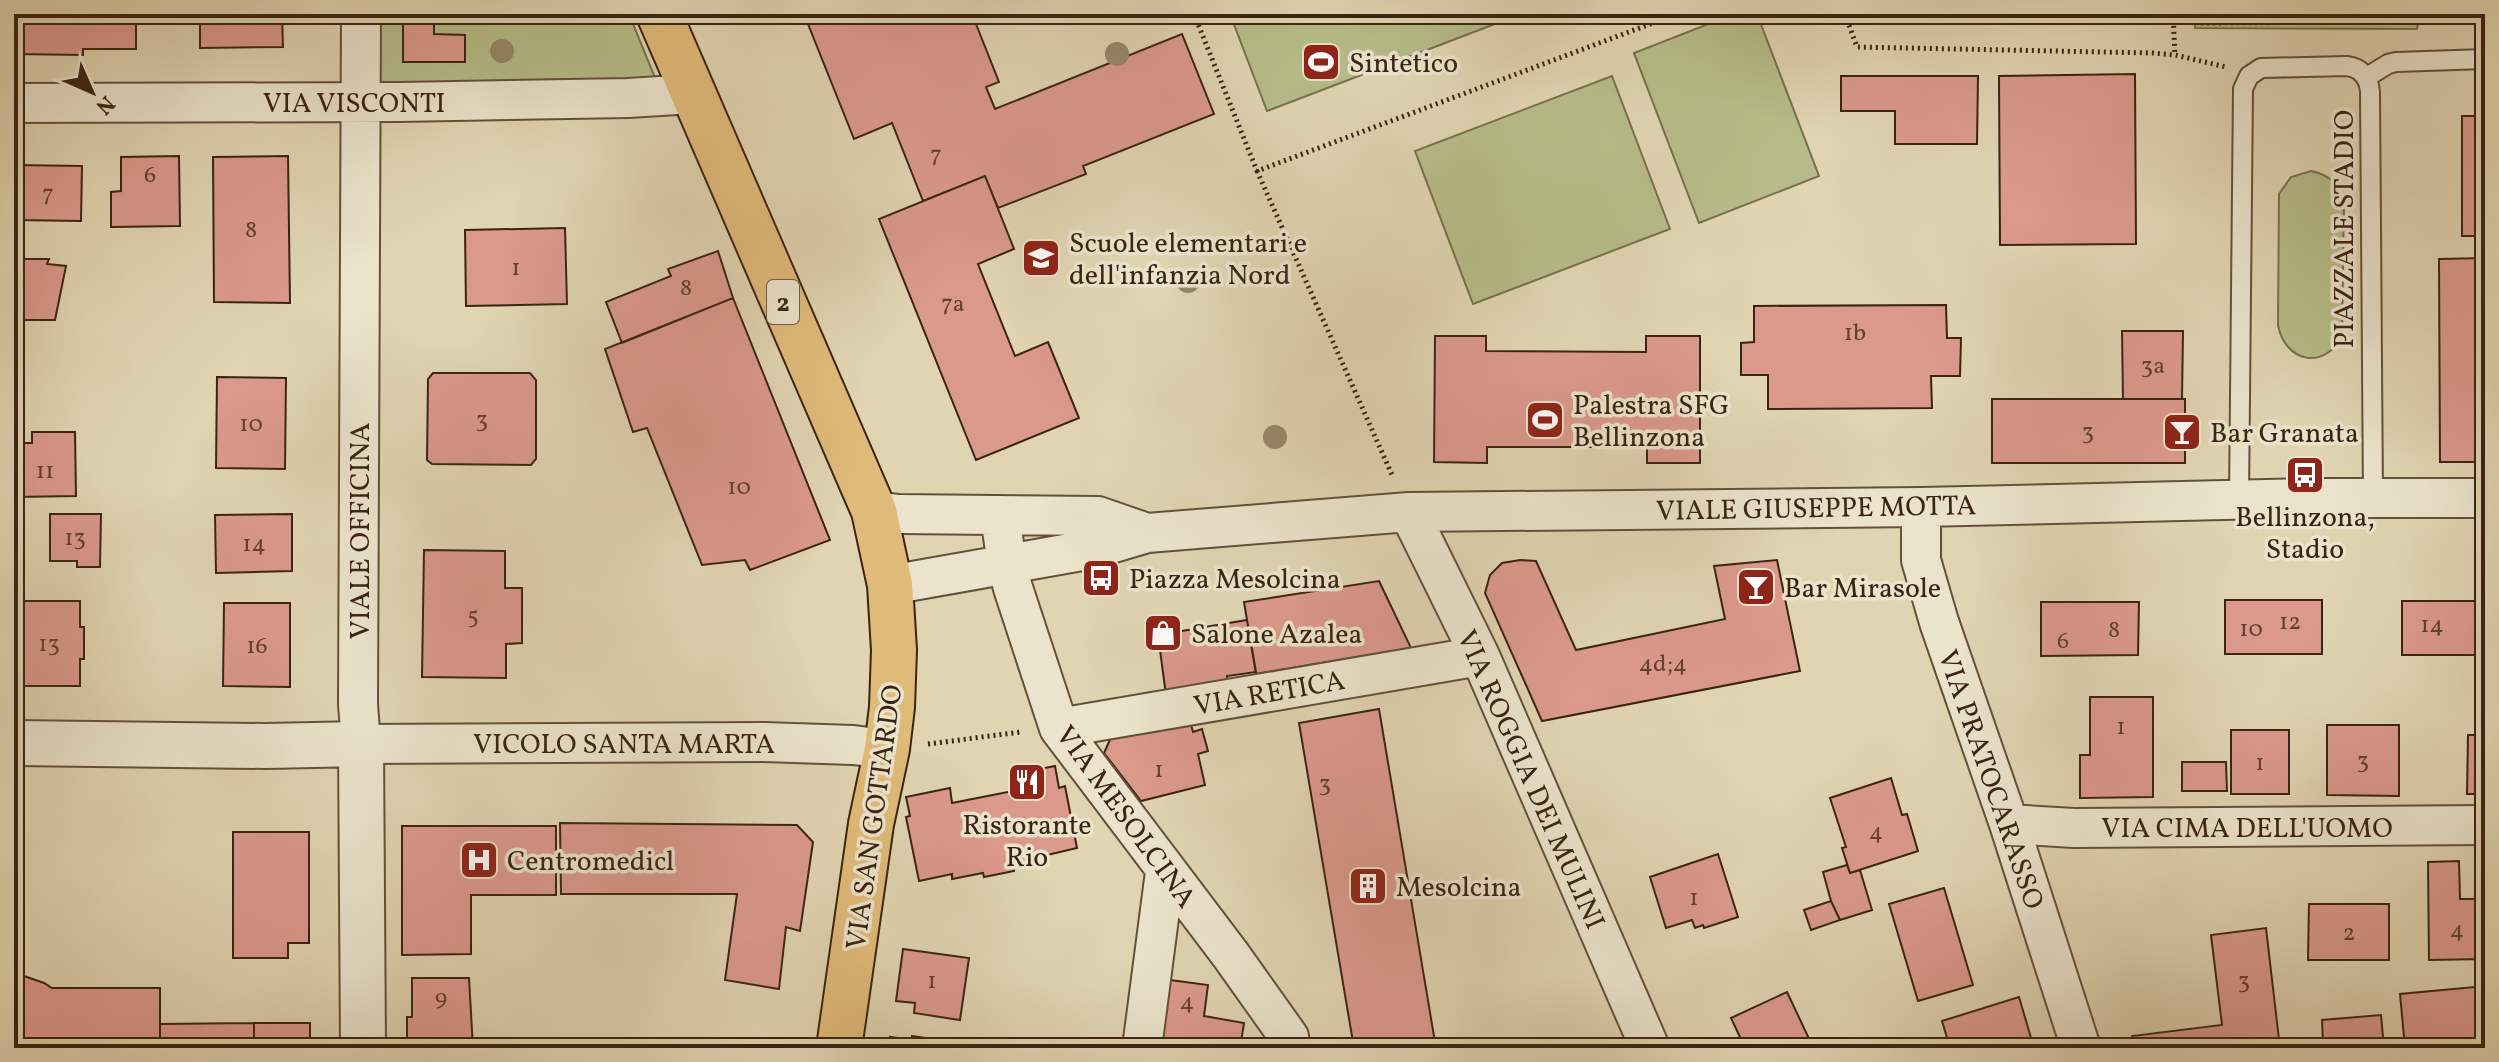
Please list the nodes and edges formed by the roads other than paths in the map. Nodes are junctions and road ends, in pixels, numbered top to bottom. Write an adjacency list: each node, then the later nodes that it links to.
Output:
1 (361, 14): 6 (street, VIALE OFFICINA)
2 (659, 14): 5 (main road, 2)
3 (2485, 59): 4 (lane)
4 (2367, 77): 8 (lane, PIAZZALE STADIO); 10 (lane, PIAZZALE STADIO)
5 (693, 94): 6 (street, VIA VISCONTI); 12 (main road, 2)
6 (360, 102): 7 (street, VIA VISCONTI); 21 (street, VIALE OFFICINA)
7 (14, 103)
8 (2373, 498): 9 (street, VIALE GIUSEPPE MOTTA); 10 (street, VIALE GIUSEPPE MOTTA)
9 (2485, 498)
10 (2239, 499): 11 (street, VIALE GIUSEPPE MOTTA)
11 (1921, 507): 13 (street, VIALE GIUSEPPE MOTTA); 23 (street, VIA PRATOCARASSO)
12 (874, 511): 14 (street, VIALE GIUSEPPE MOTTA); 17 (main road, 2)
13 (1409, 512): 15 (street, VIALE GIUSEPPE MOTTA); 18 (street, VIA ROGGIA DEI MULINI)
14 (1000, 515): 15 (street, VIALE GIUSEPPE MOTTA); 16 (street, VIA MESOLCINA)
15 (1147, 533): 16 (street, VIALE GIUSEPPE MOTTA)
16 (1007, 565): 17 (street, VIALE GIUSEPPE MOTTA); 19 (street, VIA MESOLCINA)
17 (890, 585): 22 (main road, VIA SAN GOTTARDO / 2)
18 (1480, 656): 19 (street, VIA RETICA); 30 (street, VIA ROGGIA DEI MULINI)
19 (1059, 728): 25 (street, VIA MESOLCINA)
20 (14, 743): 21 (street)
21 (361, 744): 22 (street, VICOLO SANTA MARTA); 26 (street, VIALE OFFICINA)
22 (887, 749): 27 (main road, VIA SAN GOTTARDO / 2)
23 (2009, 824): 24 (street, VIA CIMA DELL'UOMO); 31 (street, VIA PRATOCARASSO)
24 (2485, 825)
25 (1165, 872): 28 (street); 29 (street, VIA MESOLCINA)
26 (363, 1048)
27 (839, 1048)
28 (1142, 1048)
29 (1291, 1048)
30 (1650, 1048)
31 (2081, 1048)

